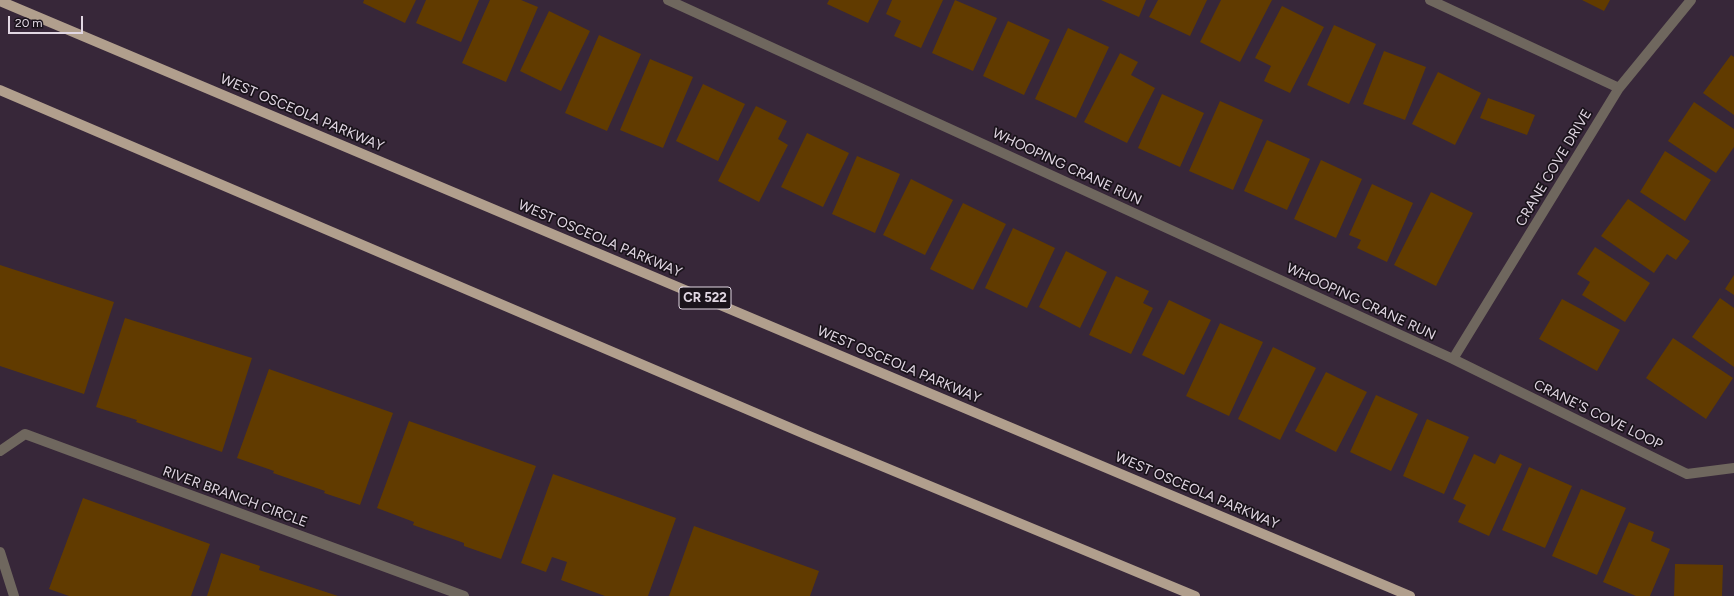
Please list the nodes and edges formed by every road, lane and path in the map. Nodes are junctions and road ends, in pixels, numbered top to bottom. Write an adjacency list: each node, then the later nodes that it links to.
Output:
1 (0, 0): 14 (main road, WEST OSCEOLA PARKWAY / CR 522)
2 (668, 0): 7 (street, WHOOPING CRANE RUN)
3 (1430, 0): 5 (street)
4 (1691, 0): 5 (street, CRANE COVE DRIVE)
5 (1619, 88): 7 (street, CRANE COVE DRIVE)
6 (0, 90): 13 (main road)
7 (1454, 359): 9 (street, CRANE'S COVE LOOP)
8 (0, 451): 12 (street, RIVER BRANCH CIRCLE)
9 (1734, 468)
10 (0, 552): 11 (street)
11 (14, 596)
12 (464, 596)
13 (1195, 596)
14 (1410, 596)

